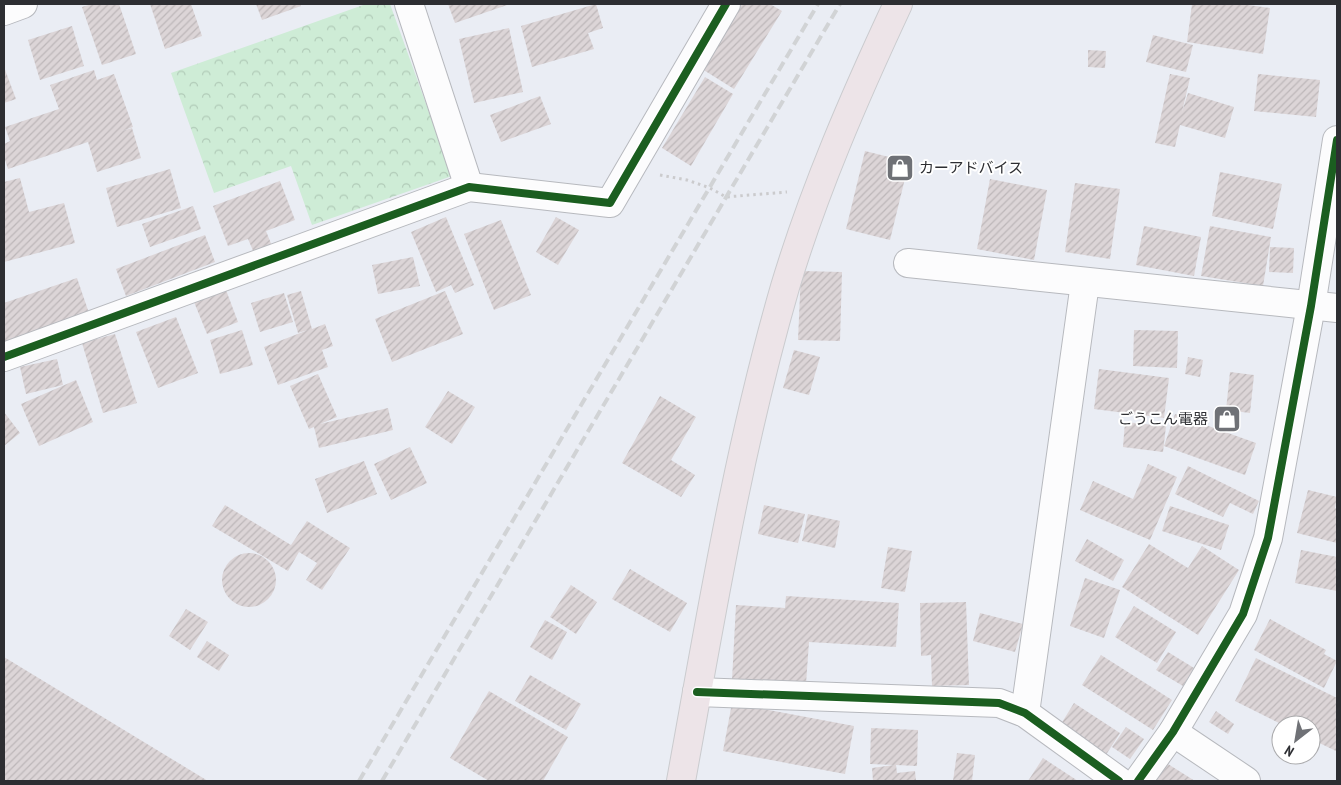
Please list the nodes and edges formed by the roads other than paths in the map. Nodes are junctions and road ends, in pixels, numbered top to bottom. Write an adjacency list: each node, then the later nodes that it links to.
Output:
1 (23, 4): 5 (street)
2 (409, 4): 7 (street)
3 (726, 4): 7 (street)
4 (898, 4): 13 (main road)
5 (4, 11)
6 (1337, 140): 10 (street)
7 (469, 187): 12 (street)
8 (908, 263): 9 (street)
9 (1085, 283): 10 (street); 14 (street)
10 (1310, 306): 11 (street); 15 (street)
11 (1337, 308)
12 (4, 357)
13 (698, 692): 14 (street); 16 (main road)
14 (1025, 713): 17 (street)
15 (1173, 732): 18 (street); 19 (street)
16 (681, 781)
17 (1119, 781)
18 (1138, 781)
19 (1246, 781)

